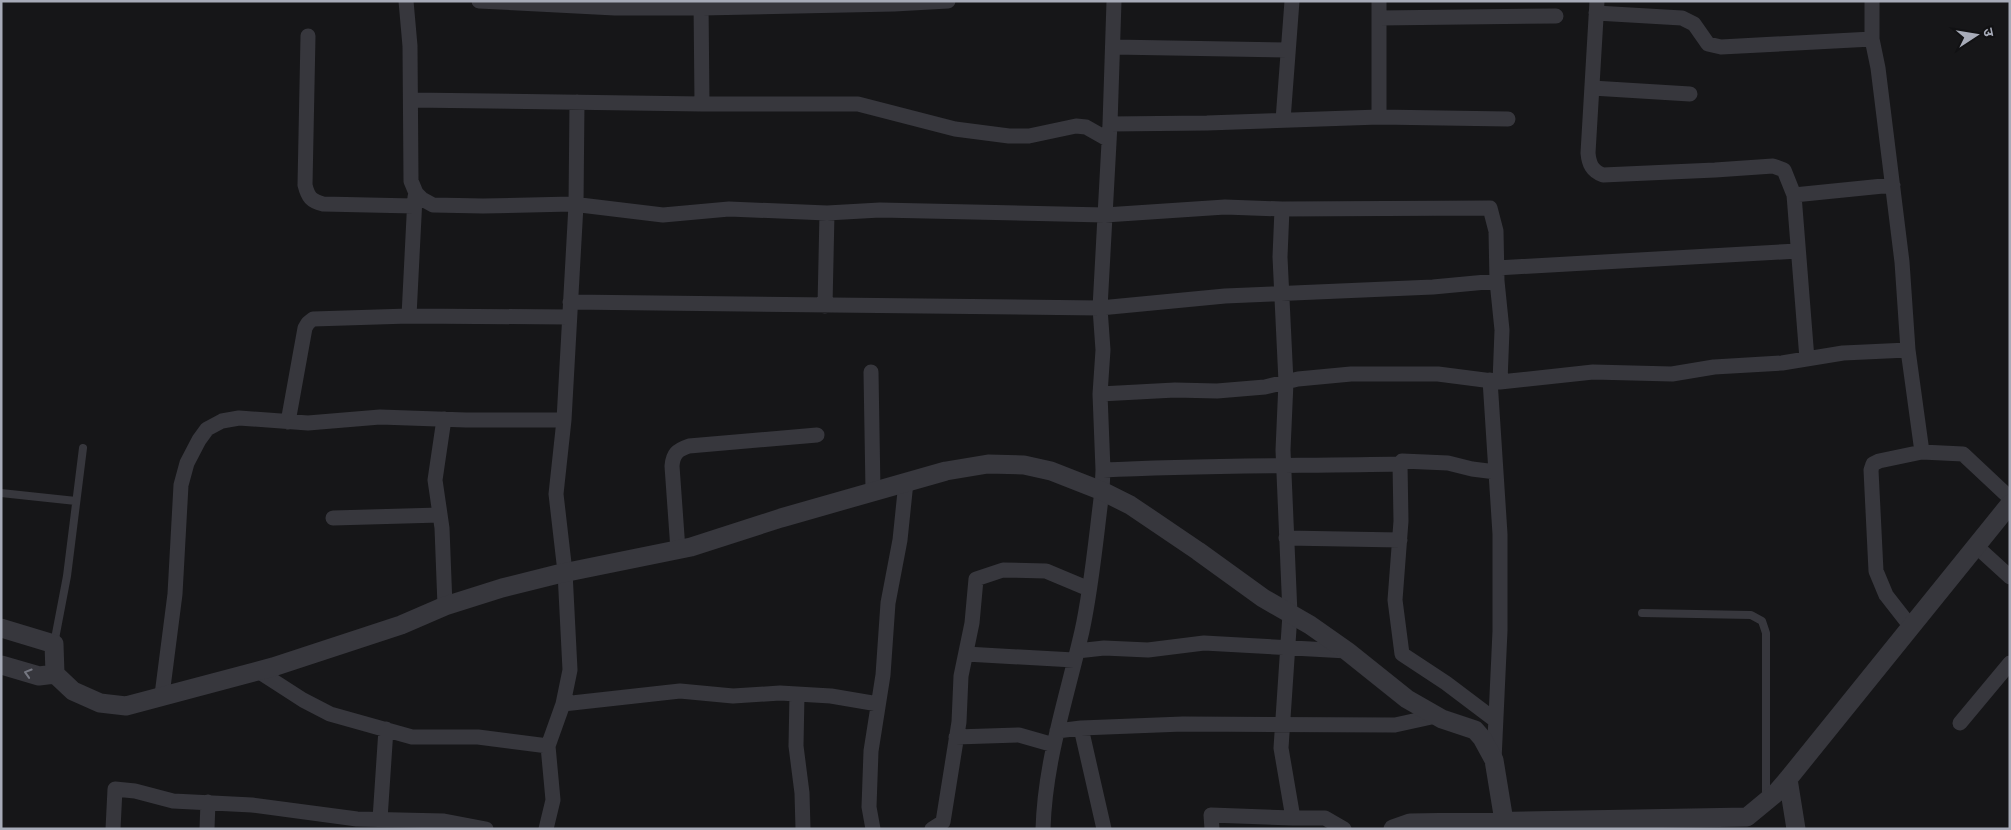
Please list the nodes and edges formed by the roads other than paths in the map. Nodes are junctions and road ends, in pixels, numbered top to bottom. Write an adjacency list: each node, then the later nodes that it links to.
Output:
1 (406, 1): 18 (street)
2 (479, 1): 8 (street)
3 (948, 1): 8 (street)
4 (1114, 1): 14 (street)
5 (1292, 1): 15 (street)
6 (1379, 1): 11 (street)
7 (1872, 1): 13 (street)
8 (701, 5): 20 (street)
9 (1597, 7): 13 (street); 16 (street)
10 (1556, 16): 11 (street)
11 (1379, 18): 21 (street)
12 (308, 36): 28 (street)
13 (1872, 39): 26 (street)
14 (1112, 47): 15 (street); 24 (street)
15 (1288, 50): 22 (street)
16 (1592, 88): 17 (street); 27 (street)
17 (1690, 94)
18 (412, 100): 19 (street); 28 (street)
19 (577, 102): 20 (street); 29 (street)
20 (702, 104): 25 (street)
21 (1379, 117): 22 (street); 23 (street)
22 (1283, 120): 24 (street)
23 (1508, 120)
24 (1110, 124): 25 (street)
25 (1109, 140): 32 (street)
26 (1892, 185): 27 (street); 40 (street)
27 (1794, 195): 33 (street)
28 (415, 199): 29 (street); 39 (street)
29 (576, 205): 31 (street); 38 (street)
30 (1282, 209): 32 (street); 34 (street); 35 (street)
31 (827, 213): 32 (street); 36 (street)
32 (1105, 215): 37 (street)
33 (1798, 251): 34 (street); 41 (street)
34 (1497, 274): 35 (street); 43 (street)
35 (1282, 294): 37 (street); 44 (street)
36 (825, 306): 37 (street); 38 (street)
37 (1100, 308): 45 (street)
38 (570, 310): 39 (street); 47 (street)
39 (409, 316): 48 (street)
40 (1908, 350): 41 (street); 51 (street)
41 (1807, 359): 43 (street)
42 (871, 372): 57 (street)
43 (1495, 381): 44 (street); 55 (street)
44 (1286, 382): 45 (street); 53 (street)
45 (1100, 394): 54 (street)
46 (444, 419): 47 (street); 48 (street); 63 (street)
47 (564, 420): 69 (street)
48 (288, 422): 87 (street)
49 (817, 435): 68 (street)
50 (83, 448): 61 (lane)
51 (1922, 452): 60 (street); 75 (street)
52 (1400, 464): 53 (street); 55 (street); 66 (street)
53 (1284, 465): 54 (street); 65 (street)
54 (1103, 470): 58 (street)
55 (1496, 472): 91 (street)
56 (906, 482): 57 (street); 58 (street); 89 (street)
57 (873, 491): 68 (street)
58 (1102, 491): 71 (street); 74 (street)
59 (1, 493): 61 (lane)
60 (2010, 498)
61 (76, 501): 77 (lane)
62 (2010, 504): 67 (street)
63 (440, 515): 64 (street); 72 (street)
64 (332, 518)
65 (1286, 538): 66 (street); 74 (street)
66 (1400, 540): 91 (street)
67 (1976, 546): 70 (street); 75 (street)
68 (678, 550): 69 (street)
69 (565, 572): 72 (street); 88 (street)
70 (2010, 577)
71 (1089, 589): 80 (street); 81 (street)
72 (445, 606): 84 (street)
73 (1642, 613): 102 (lane)
74 (1290, 614): 78 (street); 79 (street)
75 (1912, 627): 100 (street)
76 (1, 628): 77 (street)
77 (54, 644): 85 (street)
78 (1289, 649): 79 (street); 81 (street); 93 (street)
79 (1347, 651): 90 (street)
80 (966, 654): 81 (street); 96 (street)
81 (1075, 656): 97 (street)
82 (2010, 663): 92 (street)
83 (1, 665): 85 (street, one-way to 83)
84 (258, 671): 87 (street); 95 (street)
85 (55, 674): 87 (street)
86 (797, 694): 88 (street); 89 (street); 111 (street)
87 (162, 695)
88 (563, 704): 98 (street)
89 (878, 704): 112 (street)
90 (1436, 716): 93 (street); 99 (street)
91 (1495, 720): 99 (street)
92 (1960, 723)
93 (1281, 726): 94 (street); 103 (street)
94 (1081, 728): 97 (street); 115 (street)
95 (386, 729): 98 (street); 104 (street)
96 (956, 736): 97 (street); 113 (street)
97 (1056, 738): 114 (street)
98 (548, 746): 110 (street)
99 (1494, 760): 105 (street)
100 (1788, 779): 102 (street); 119 (street)
101 (208, 802): 104 (street); 107 (street); 108 (street)
102 (1766, 802): 106 (street)
103 (1293, 818): 116 (street); 117 (street)
104 (380, 819): 109 (street)
105 (1504, 821): 106 (street); 118 (street)
106 (1549, 825)
107 (113, 829)
108 (207, 829)
109 (486, 829)
110 (546, 829)
111 (803, 829)
112 (873, 829)
113 (932, 829)
114 (1043, 829)
115 (1104, 829)
116 (1212, 829)
117 (1344, 829)
118 (1393, 829)
119 (1796, 829)

